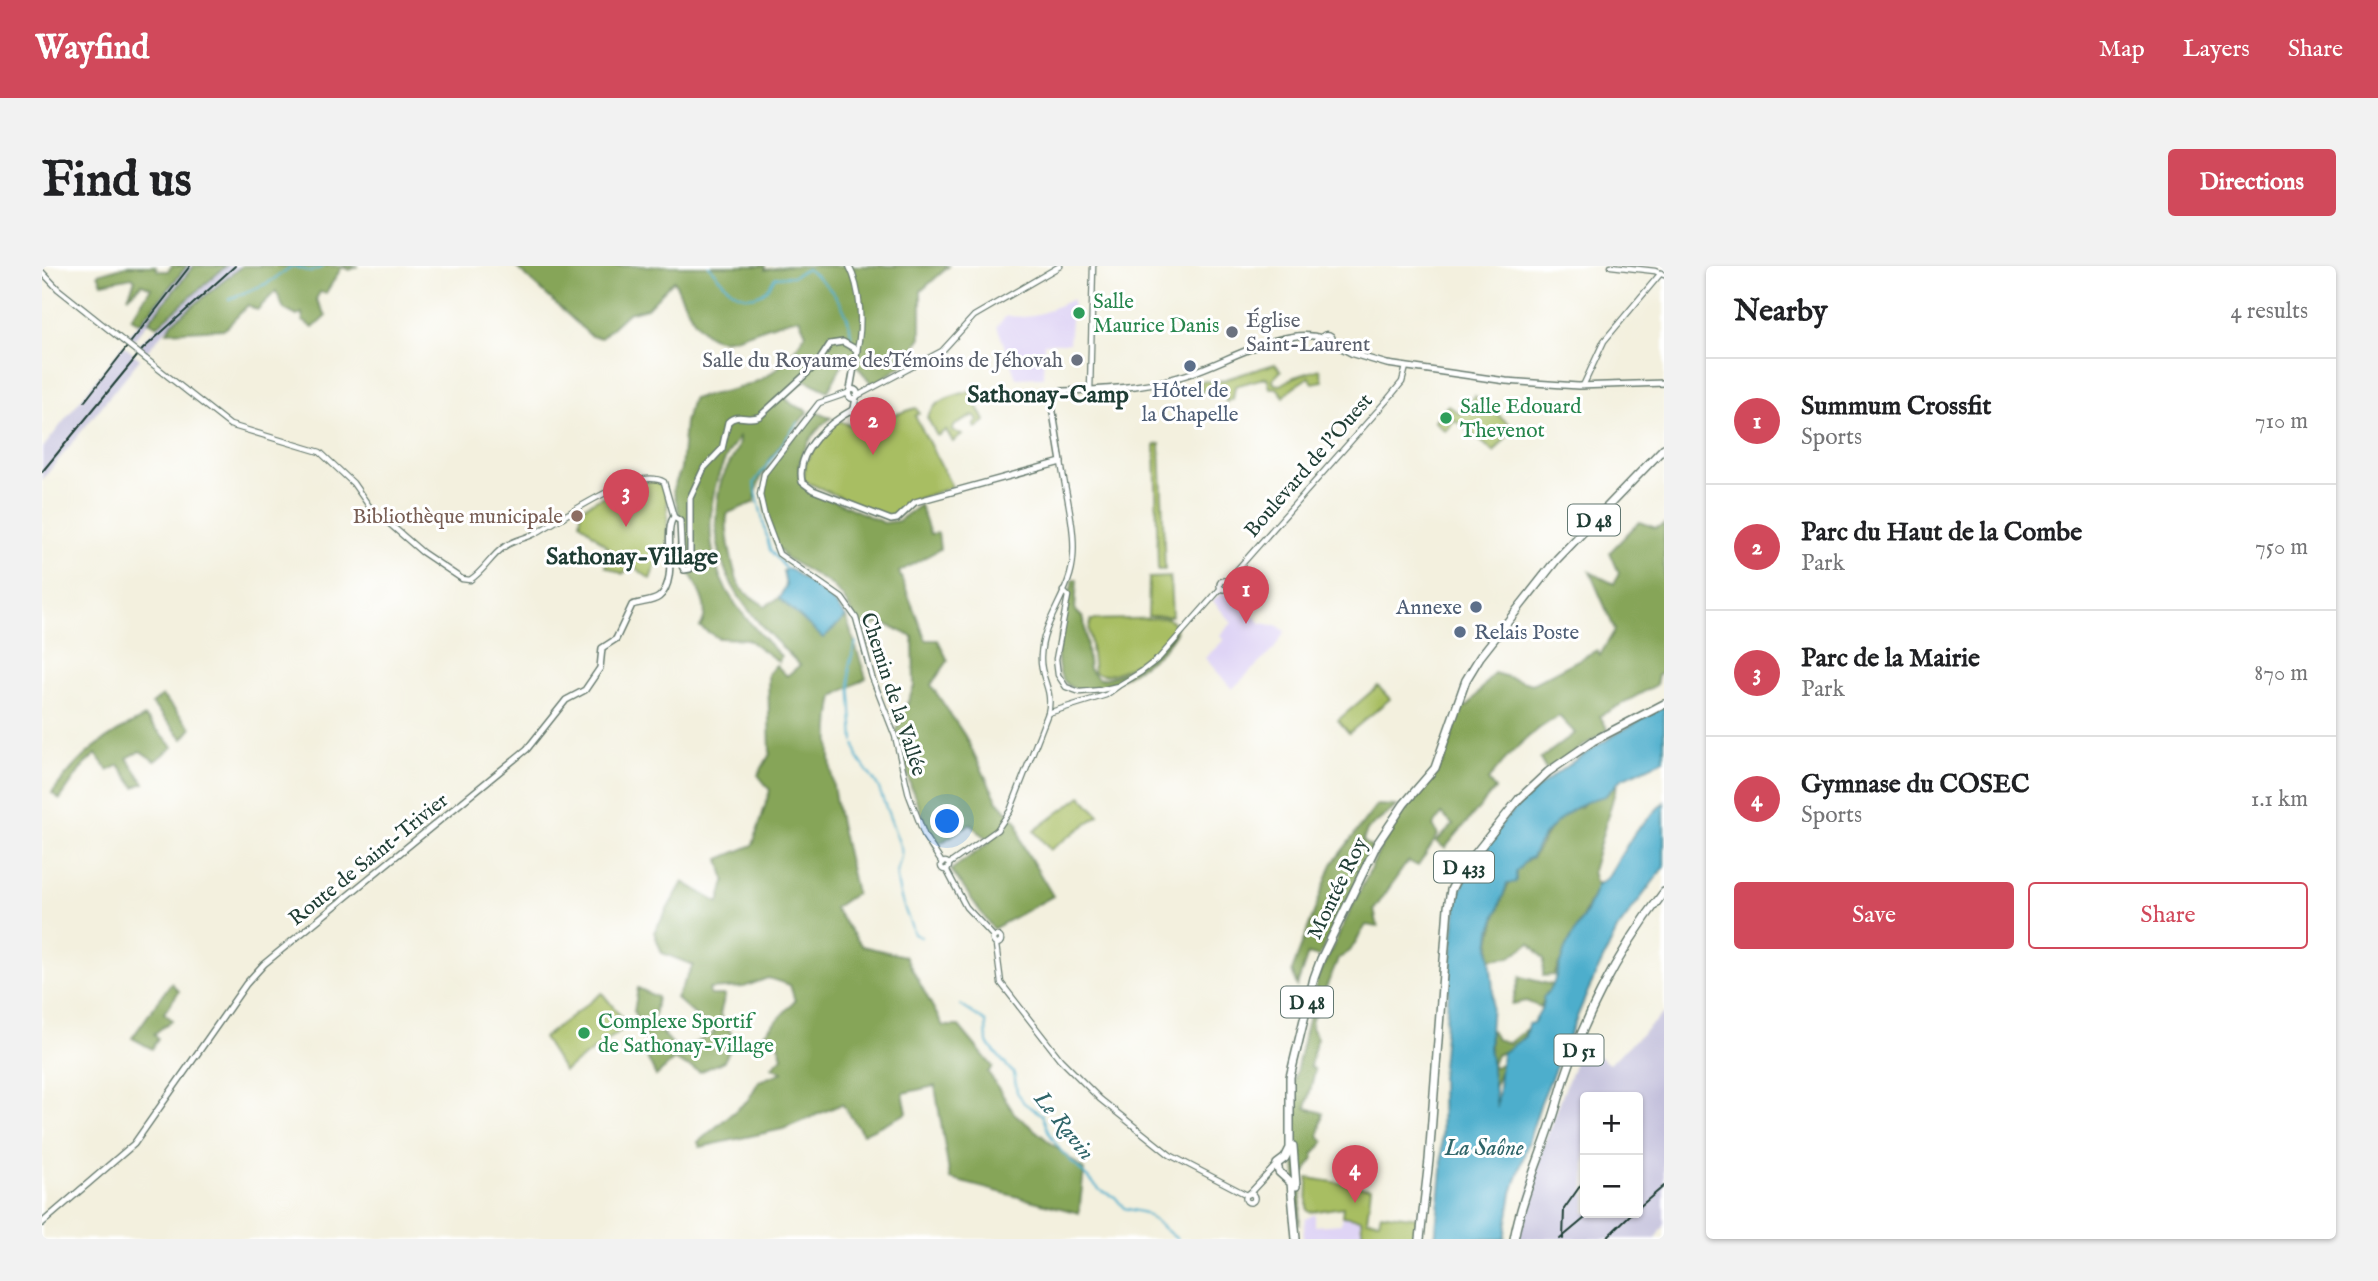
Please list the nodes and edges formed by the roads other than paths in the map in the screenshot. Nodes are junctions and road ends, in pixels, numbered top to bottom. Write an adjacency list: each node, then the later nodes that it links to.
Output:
1 (849, 266): 7 (street)
2 (1060, 266): 12 (street)
3 (1093, 266): 11 (street)
4 (1611, 266): 6 (street)
5 (42, 272): 15 (street, bridge)
6 (1662, 274): 10 (street)
7 (857, 350): 12 (main road); 15 (main road)
8 (1406, 367): 10 (main road); 11 (main road); 17 (street, Boulevard de l'Ouest)
9 (1664, 383): 10 (main road)
10 (1583, 386)
11 (1090, 391): 14 (main road)
12 (853, 394): 14 (main road); 20 (street, Chemin de la Vallée)
13 (1664, 448): 22 (main road, Montée Roy / D 48)
14 (1061, 462): 16 (street)
15 (674, 517): 24 (main road, Route de Saint-Trivier)
16 (1063, 591): 17 (street); 19 (street)
17 (1115, 687): 19 (street)
18 (1664, 704): 26 (main road, D 433)
19 (1048, 713): 20 (street)
20 (948, 867): 23 (street, Chemin de la Vallée)
21 (1664, 892): 27 (main road, D 51)
22 (1290, 1163): 23 (main road); 23 (main road); 25 (main road, D 48)
23 (1280, 1170): 25 (main road, D 48)
24 (42, 1223)
25 (1297, 1239)
26 (1422, 1239)
27 (1514, 1239)

